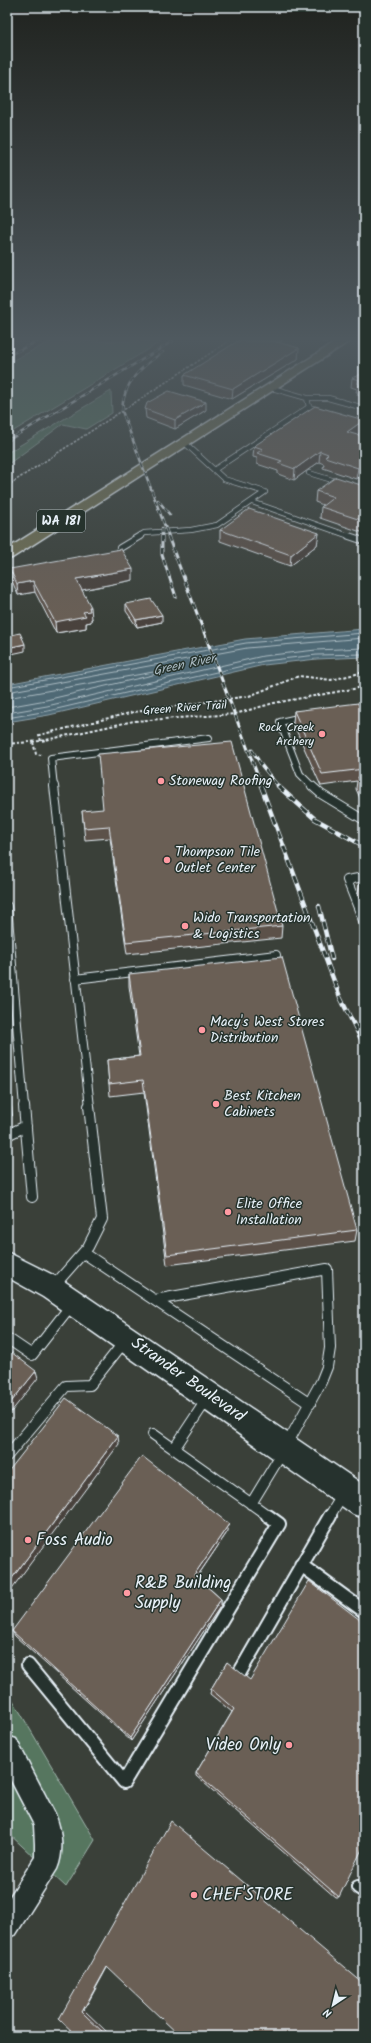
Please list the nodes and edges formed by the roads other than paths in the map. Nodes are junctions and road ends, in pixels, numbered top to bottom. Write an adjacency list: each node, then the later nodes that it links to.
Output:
1 (196, 436): 3 (main road, WA 181)
2 (264, 436): 4 (lane)
3 (185, 443): 4 (lane); 10 (main road, WA 181)
4 (214, 470): 7 (lane)
5 (310, 473): 6 (lane)
6 (350, 486)
7 (252, 502): 8 (lane); 9 (lane)
8 (364, 541)
9 (120, 548)
10 (7, 555)
11 (364, 706): 12 (lane)
12 (341, 710)
13 (311, 715): 15 (lane)
14 (209, 738): 20 (lane)
15 (364, 820)
16 (364, 877): 18 (lane)
17 (7, 906): 21 (lane)
18 (364, 923)
19 (276, 954): 20 (lane)
20 (75, 979): 24 (lane)
21 (26, 1126): 22 (lane); 23 (lane)
22 (7, 1135)
23 (32, 1197)
24 (84, 1253): 26 (lane); 27 (lane)
25 (7, 1264): 26 (main road, Strander Boulevard)
26 (63, 1295): 28 (lane); 29 (main road, Strander Boulevard)
27 (155, 1300): 31 (lane); 31 (lane)
28 (7, 1338)
29 (127, 1338): 30 (main road, Strander Boulevard); 35 (lane)
30 (210, 1395): 33 (main road, Strander Boulevard); 34 (lane)
31 (310, 1404): 33 (lane)
32 (153, 1434): 34 (lane)
33 (285, 1448): 36 (main road, Strander Boulevard); 37 (lane)
34 (174, 1449): 37 (lane)
35 (7, 1456)
36 (355, 1497): 38 (lane)
37 (251, 1504): 40 (lane)
38 (301, 1566): 39 (lane); 41 (lane)
39 (364, 1611)
40 (28, 1665)
41 (240, 1672)
42 (7, 1748): 43 (street)
43 (7, 1926)

